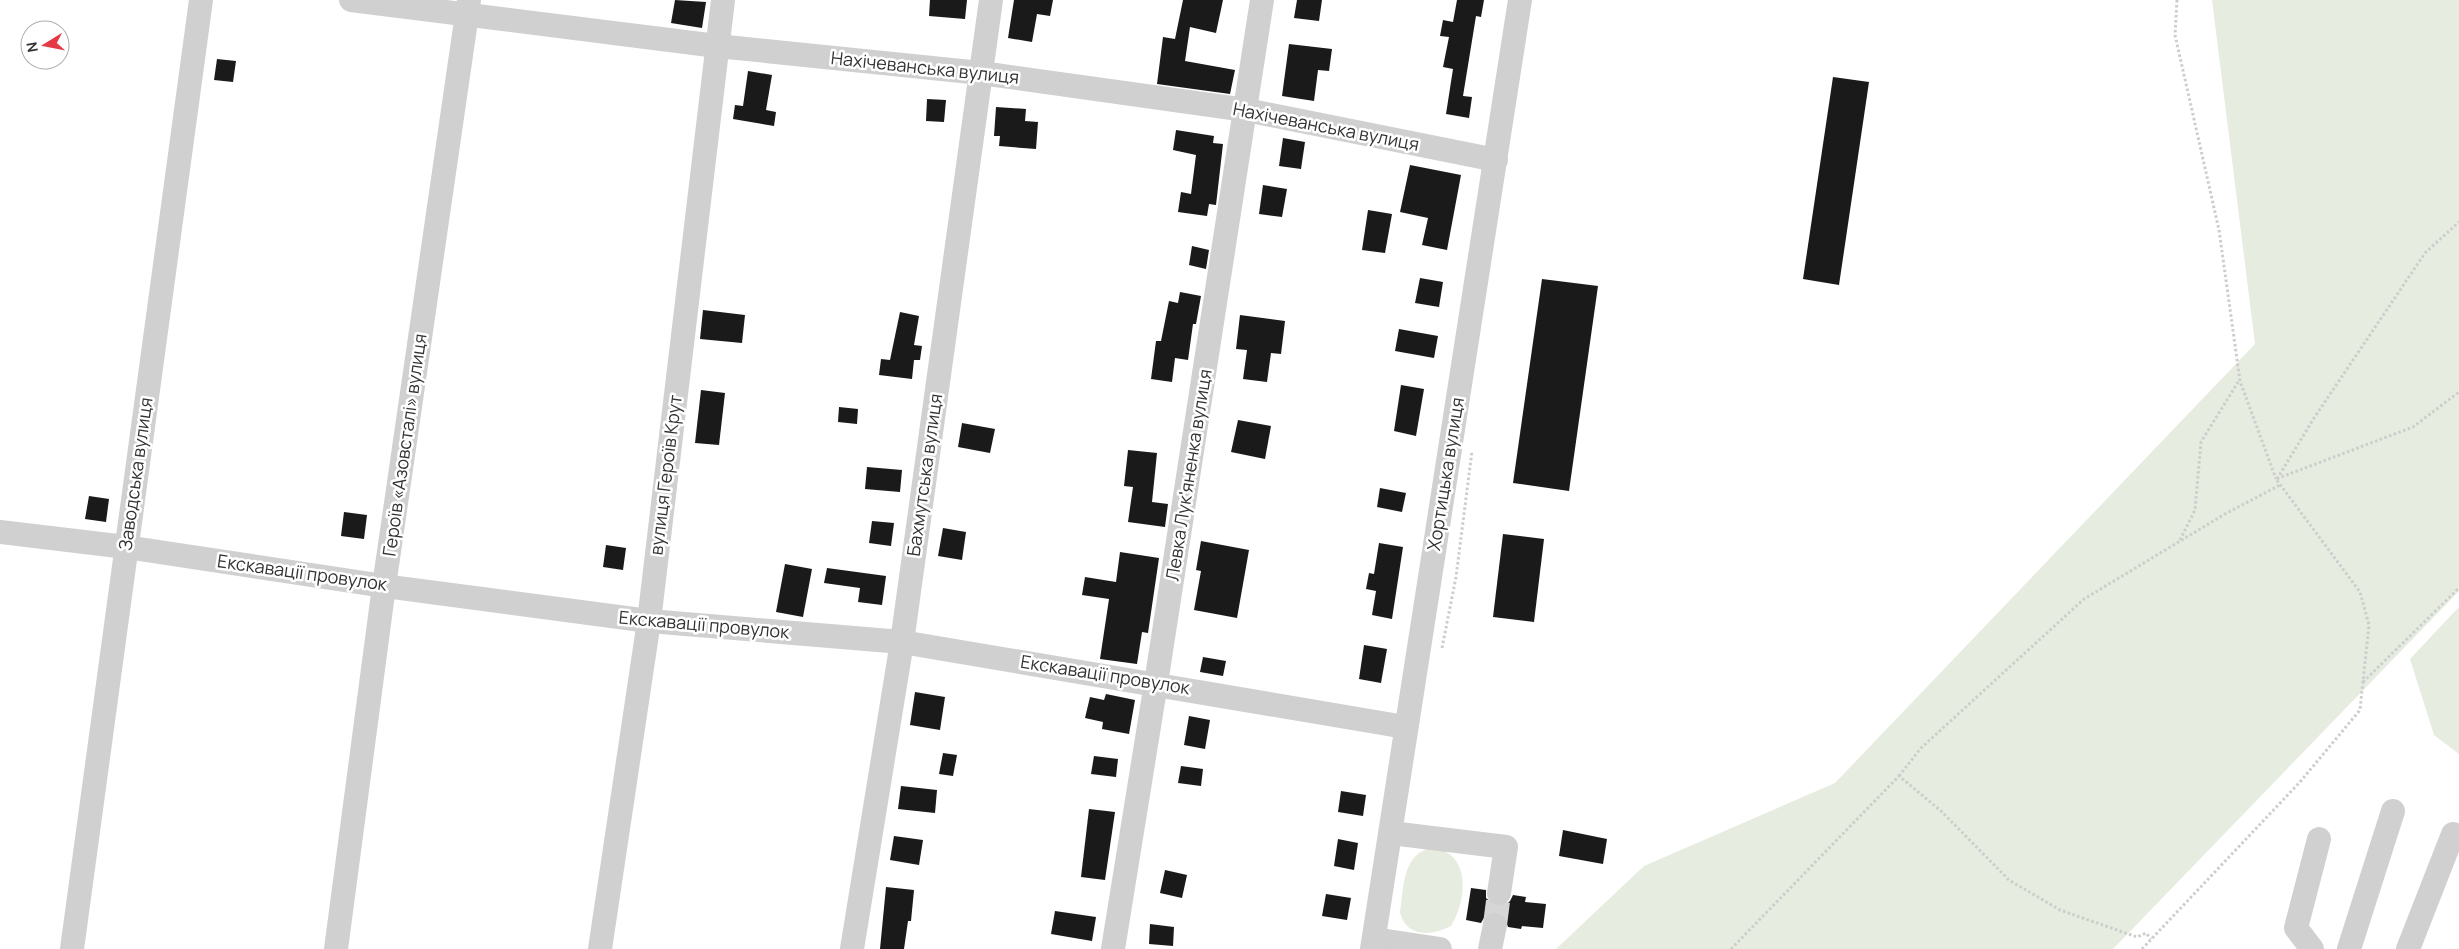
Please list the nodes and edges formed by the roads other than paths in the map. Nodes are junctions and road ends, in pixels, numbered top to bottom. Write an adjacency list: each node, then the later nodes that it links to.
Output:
1 (201, 0): 13 (street, Заводська вулиця)
2 (351, 0): 7 (street, Нахічеванська вулиця)
3 (723, 0): 8 (street, вулиця Героїв Крут)
4 (991, 0): 9 (street, Бахмутська вулиця)
5 (1262, 0): 10 (street, Левка Лук'яненка вулиця)
6 (1520, 0): 11 (street, Хортицька вулиця)
7 (468, 7): 8 (street, Нахічеванська вулиця); 14 (street, Героїв «Азовсталі» вулиця)
8 (717, 46): 9 (street, Нахічеванська вулиця); 15 (street, вулиця Героїв Крут)
9 (981, 73): 10 (street, Нахічеванська вулиця); 16 (street, Бахмутська вулиця)
10 (1246, 110): 11 (street, Нахічеванська вулиця); 17 (street, Левка Лук'яненка вулиця)
11 (1496, 160): 18 (street, Хортицька вулиця)
12 (0, 532): 13 (street, Екскавації провулок)
13 (126, 547): 14 (street, Екскавації провулок); 26 (street, Заводська вулиця)
14 (384, 586): 15 (street, Екскавації провулок); 27 (street, Героїв «Азовсталі» вулиця)
15 (648, 621): 16 (street, Екскавації провулок); 28 (street, вулиця Героїв Крут)
16 (902, 642): 17 (street, Екскавації провулок); 29 (street, Бахмутська вулиця)
17 (1156, 683): 18 (street, Екскавації провулок); 30 (street, Левка Лук'яненка вулиця)
18 (1406, 726): 20 (street, Хортицька вулиця)
19 (2393, 811): 34 (street)
20 (1391, 833): 23 (street); 25 (street, Хортицька вулиця)
21 (2453, 834): 35 (street)
22 (2318, 839): 33 (street)
23 (1499, 893)
24 (1495, 925): 32 (street)
25 (1373, 944): 31 (street)
26 (72, 949)
27 (336, 949)
28 (600, 949)
29 (852, 949)
30 (1113, 949)
31 (1440, 949)
32 (1490, 949)
33 (2312, 949)
34 (2348, 949)
35 (2408, 949)

